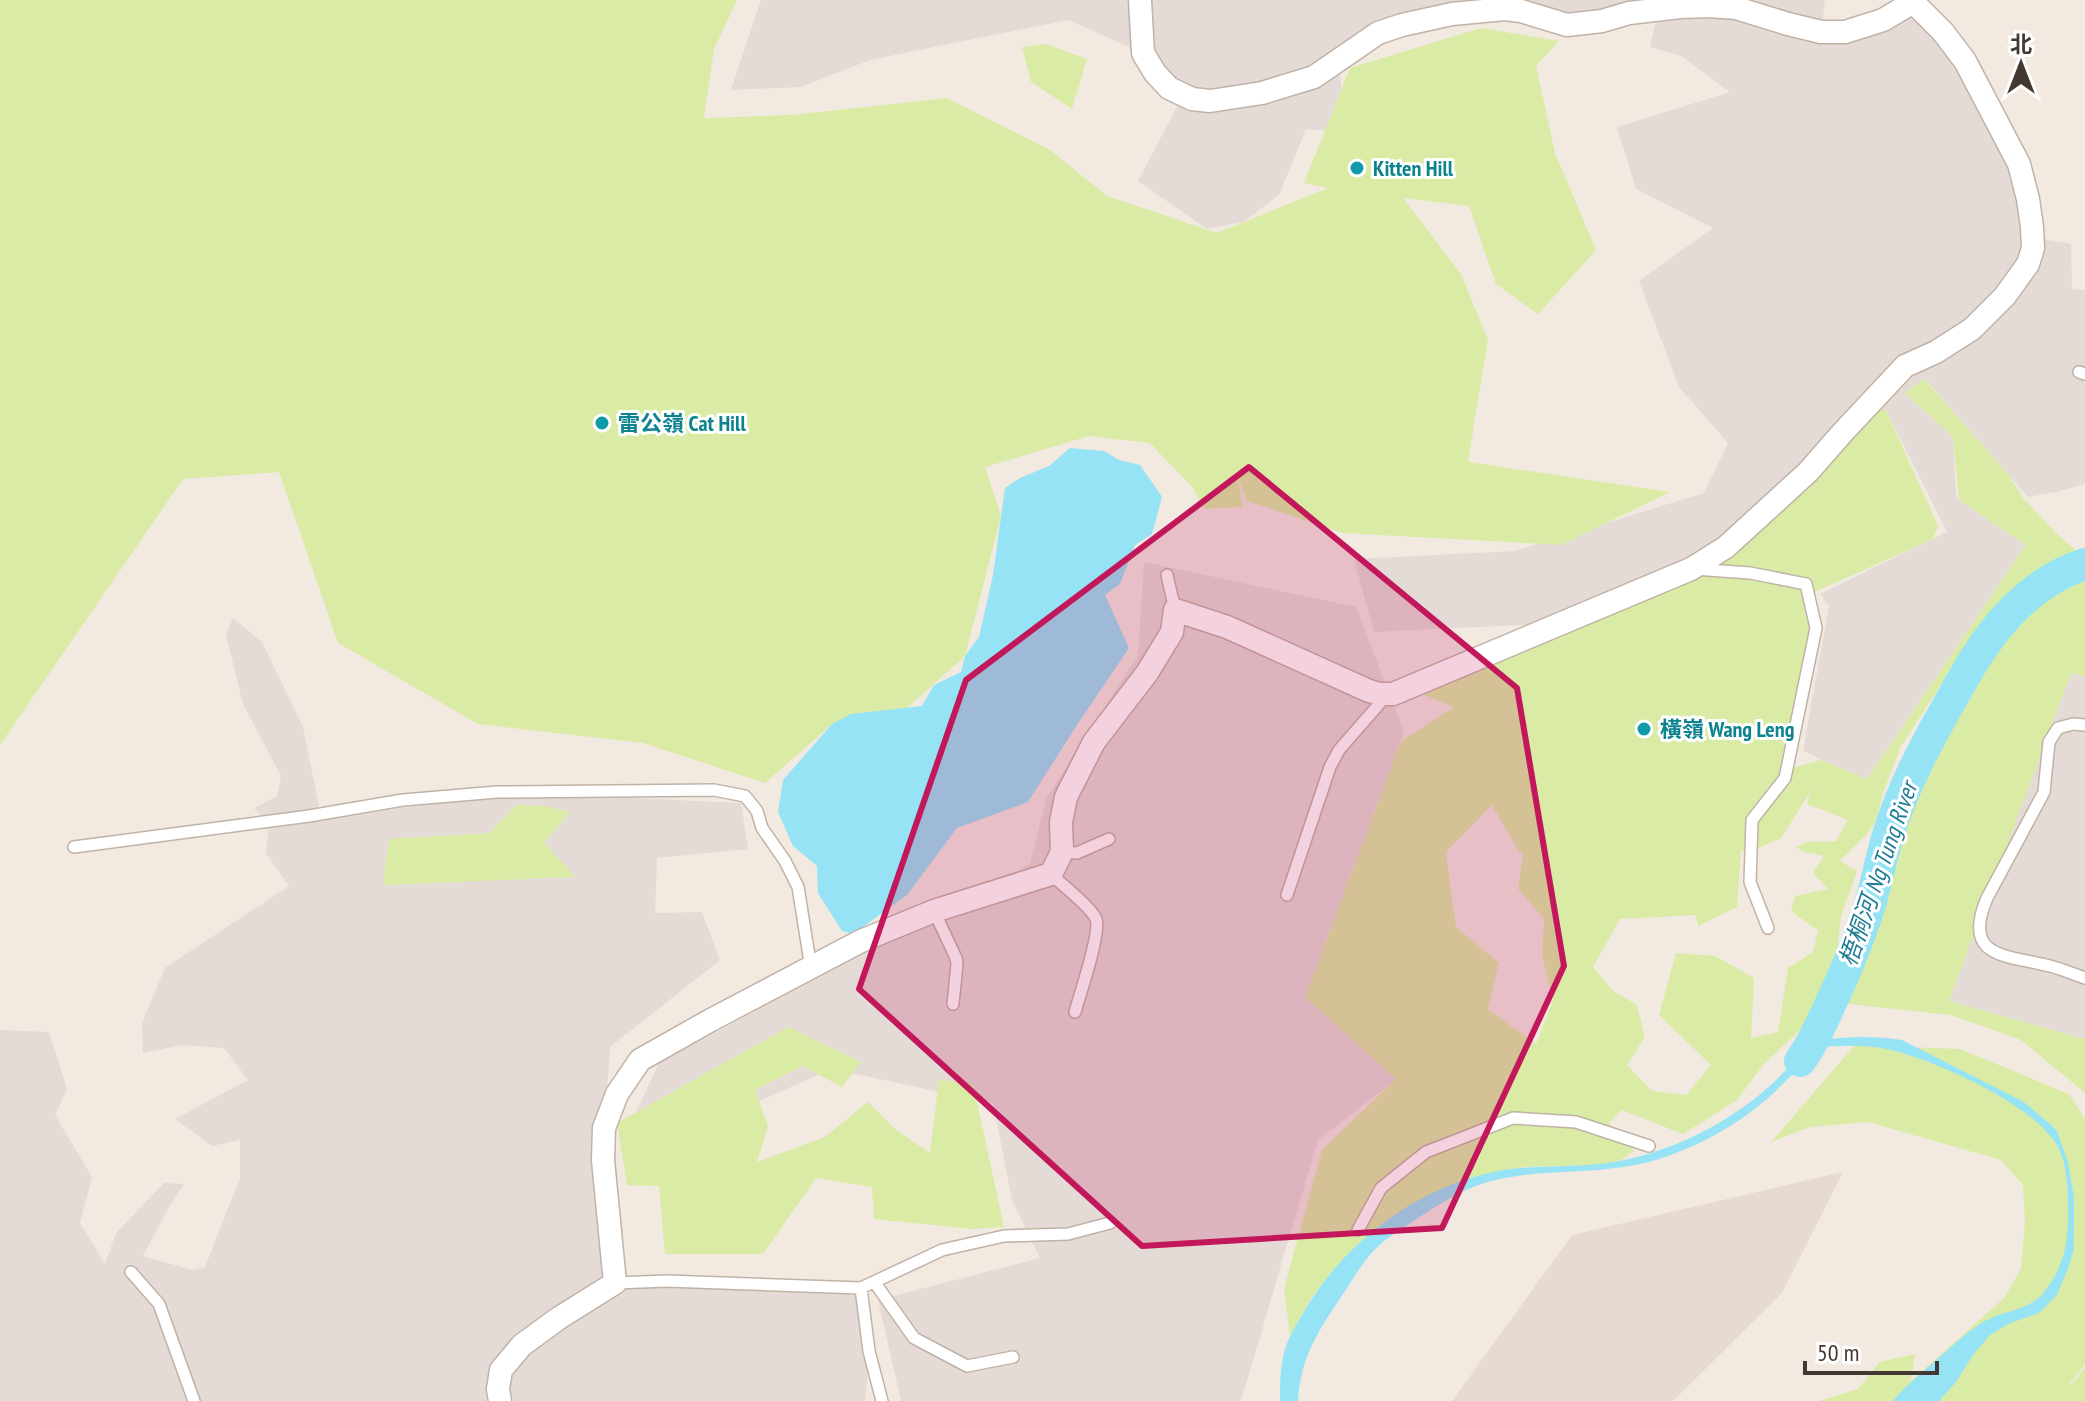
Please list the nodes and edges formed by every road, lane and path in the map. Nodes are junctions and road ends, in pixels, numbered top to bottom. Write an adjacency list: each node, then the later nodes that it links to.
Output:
1 (1140, 0): 2 (street)
2 (1913, 1): 3 (street)
3 (1691, 569): 6 (street); 14 (lane)
4 (1167, 575): 5 (lane)
5 (1175, 610): 6 (street); 10 (street)
6 (1380, 694): 12 (lane)
7 (2085, 725): 16 (lane)
8 (1109, 839): 10 (lane)
9 (74, 847): 15 (lane)
10 (1062, 852): 11 (street)
11 (1051, 874): 13 (street); 18 (lane)
12 (1287, 895)
13 (934, 911): 15 (street); 17 (lane)
14 (1768, 928)
15 (811, 968): 23 (street)
16 (2085, 978)
17 (953, 1004)
18 (1075, 1012)
19 (1649, 1146): 21 (lane)
20 (1110, 1223): 24 (lane)
21 (1358, 1230)
22 (131, 1272): 27 (lane)
23 (615, 1283): 25 (lane); 28 (street)
24 (875, 1283): 25 (lane); 26 (lane)
25 (861, 1288): 29 (lane)
26 (1013, 1357)
27 (194, 1401)
28 (500, 1401)
29 (882, 1401)

